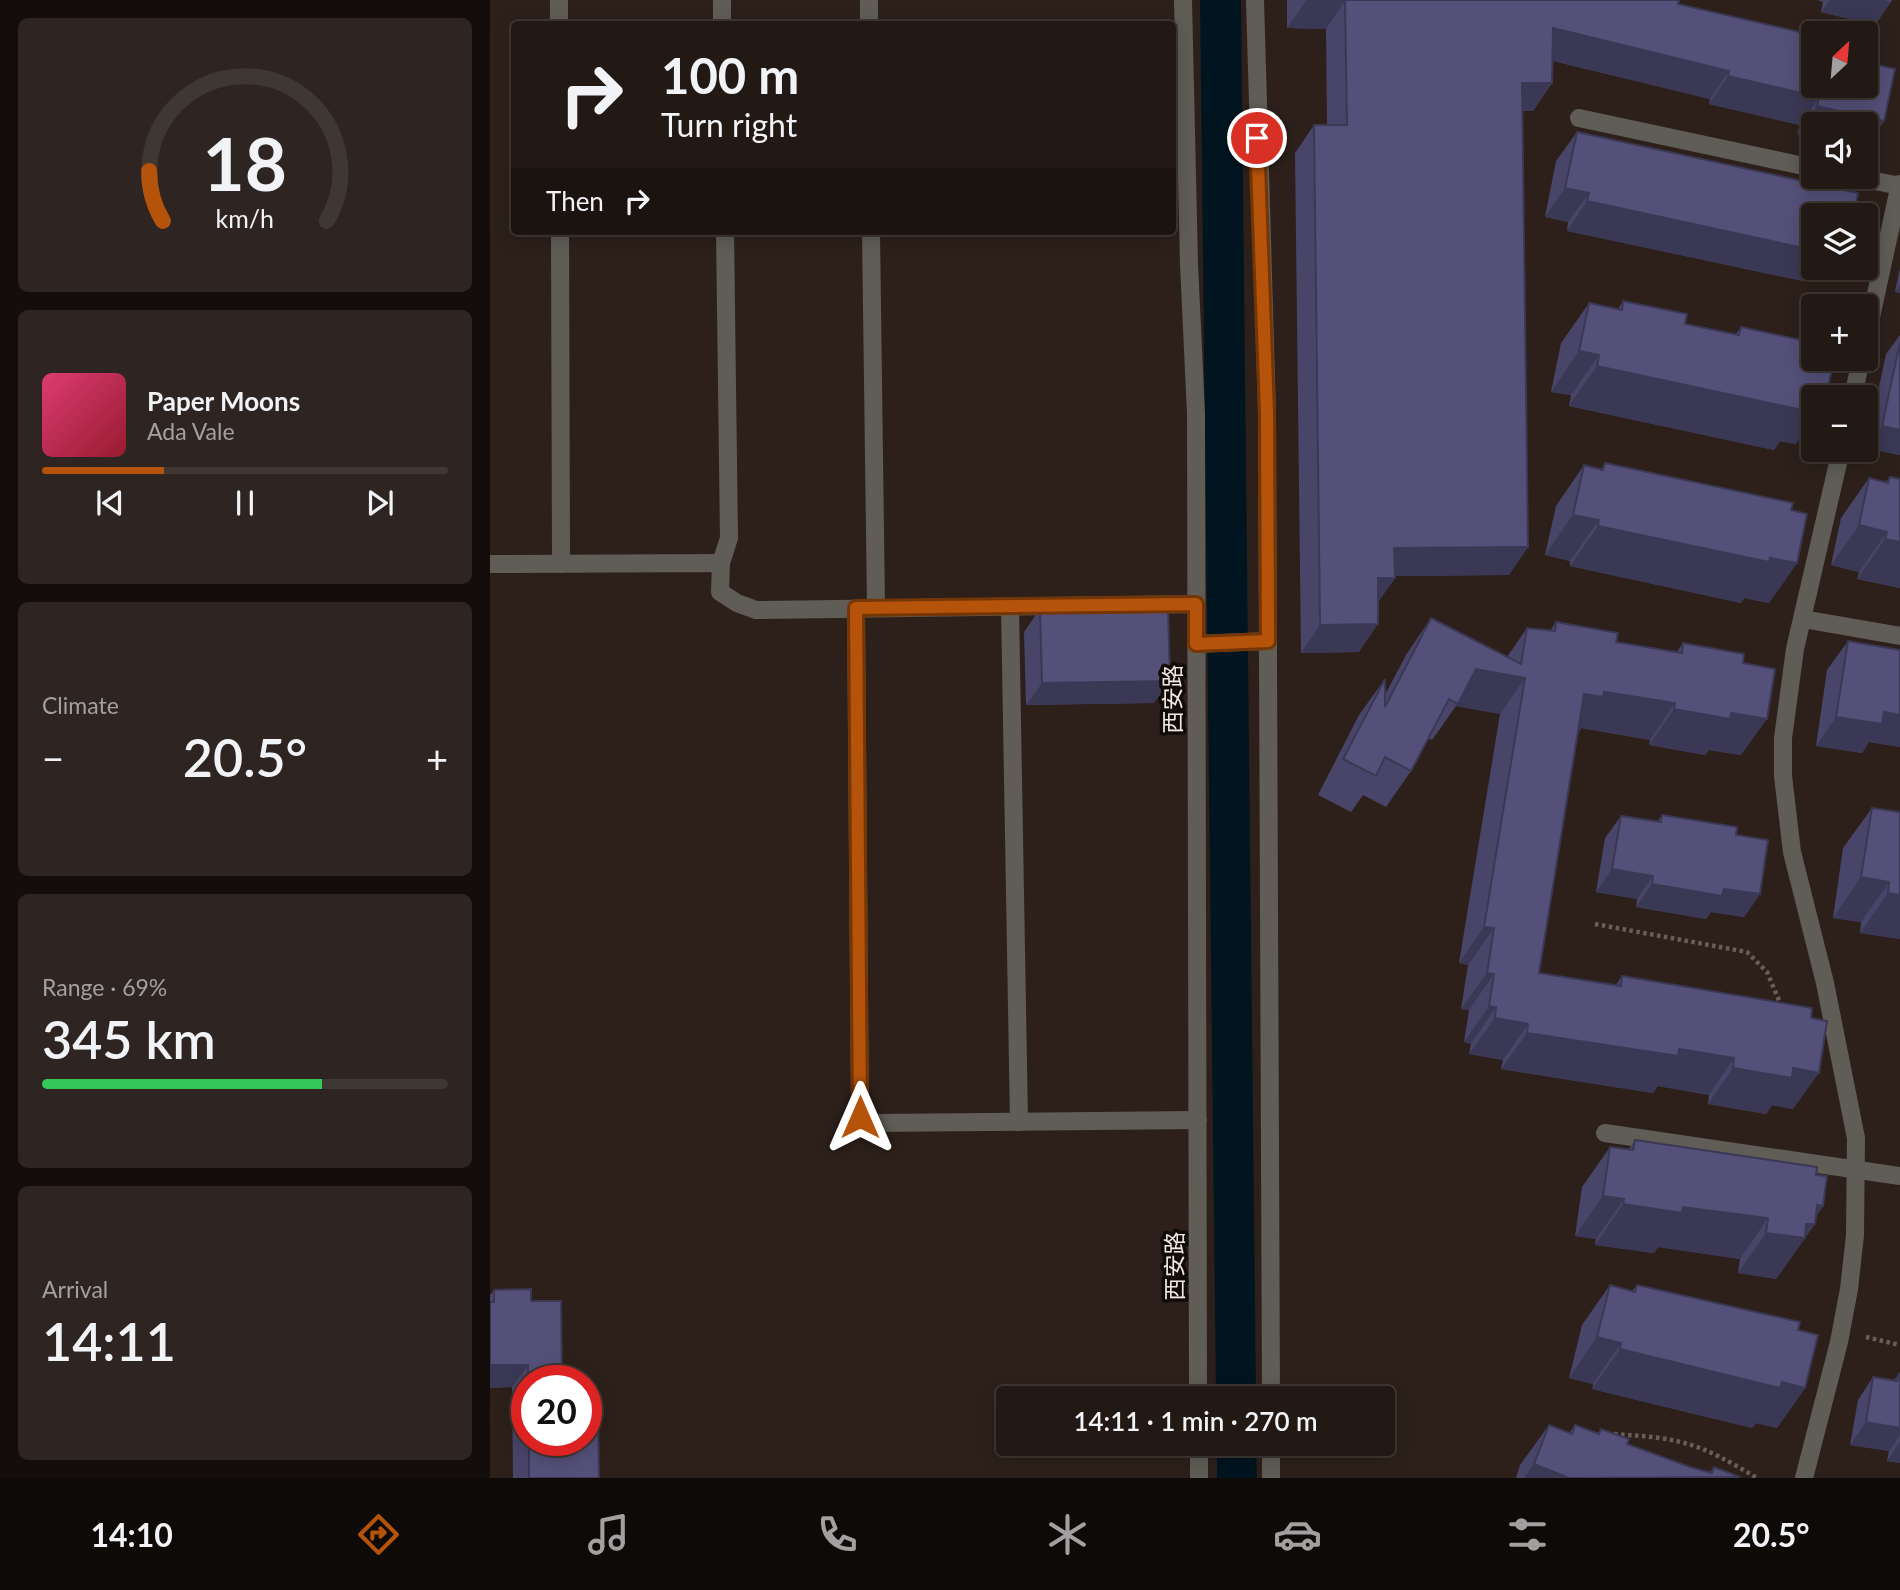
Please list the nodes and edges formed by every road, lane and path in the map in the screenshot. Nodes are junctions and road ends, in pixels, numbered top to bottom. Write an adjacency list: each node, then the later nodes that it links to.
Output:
1 (559, 0): 6 (street)
2 (722, 0): 7 (street)
3 (869, 0): 8 (street)
4 (1183, 0): 21 (street, 西安路)
5 (1255, 0): 27 (street)
6 (559, 21)
7 (722, 21)
8 (869, 21)
9 (1579, 118): 10 (street)
10 (1801, 165)
11 (1878, 182): 12 (street)
12 (1900, 186): 16 (street)
13 (560, 235): 20 (street)
14 (725, 235): 18 (street)
15 (872, 235): 24 (street)
16 (1876, 294)
17 (1838, 462): 25 (street)
18 (721, 563): 20 (street); 23 (street)
19 (490, 564): 20 (street)
20 (561, 564)
21 (1196, 604): 22 (street); 28 (street, 西安路)
22 (1010, 606): 24 (street); 32 (street)
23 (856, 608): 24 (street); 32 (street)
24 (876, 608)
25 (1802, 619): 26 (street); 34 (street)
26 (1900, 636)
27 (1261, 641): 28 (street); 39 (street)
28 (1200, 644): 31 (street, 西安路)
29 (1595, 924): 30 (path)
30 (1783, 1010)
31 (1198, 1121): 32 (street); 38 (street, 西安路)
32 (1019, 1122)
33 (1605, 1133): 34 (street)
34 (1857, 1169): 35 (street); 36 (street)
35 (1900, 1176)
36 (1841, 1331): 37 (path); 46 (street)
37 (1900, 1345)
38 (1198, 1386)
39 (1270, 1386)
40 (1610, 1434): 45 (path)
41 (1199, 1456): 43 (street)
42 (1271, 1456): 44 (street)
43 (1199, 1478)
44 (1271, 1478)
45 (1757, 1478)
46 (1804, 1478)

